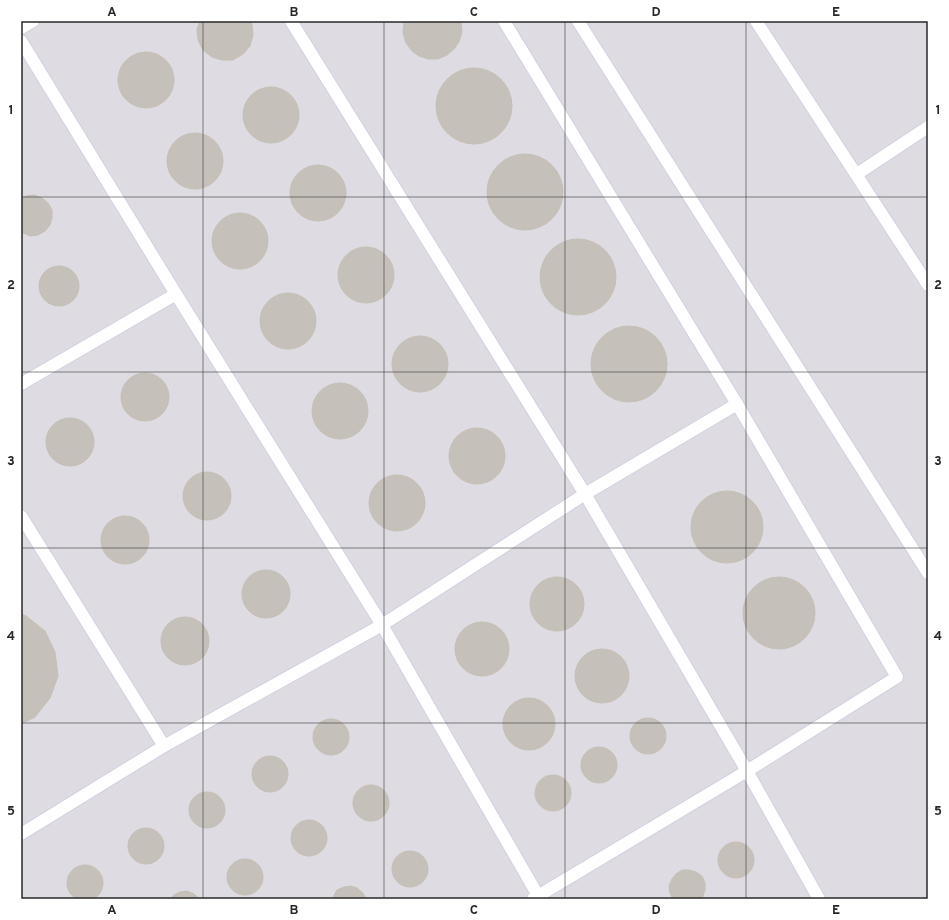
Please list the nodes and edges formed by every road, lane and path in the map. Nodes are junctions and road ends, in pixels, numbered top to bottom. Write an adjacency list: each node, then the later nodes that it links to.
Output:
1 (33, 21): 6 (lane)
2 (291, 21): 14 (lane)
3 (504, 21): 13 (lane)
4 (578, 21): 16 (lane)
5 (756, 21): 9 (lane)
6 (21, 28)
7 (21, 41): 11 (lane)
8 (928, 127): 9 (lane)
9 (857, 174): 10 (lane)
10 (928, 285)
11 (176, 294): 12 (lane); 17 (lane)
12 (21, 384)
13 (737, 404): 14 (lane); 19 (lane)
14 (585, 494): 17 (lane); 19 (lane)
15 (21, 516): 18 (lane)
16 (928, 573)
17 (382, 625): 18 (lane); 21 (lane)
18 (164, 746): 20 (lane)
19 (747, 771): 21 (lane); 22 (lane)
20 (21, 834)
21 (537, 898)
22 (819, 899)

